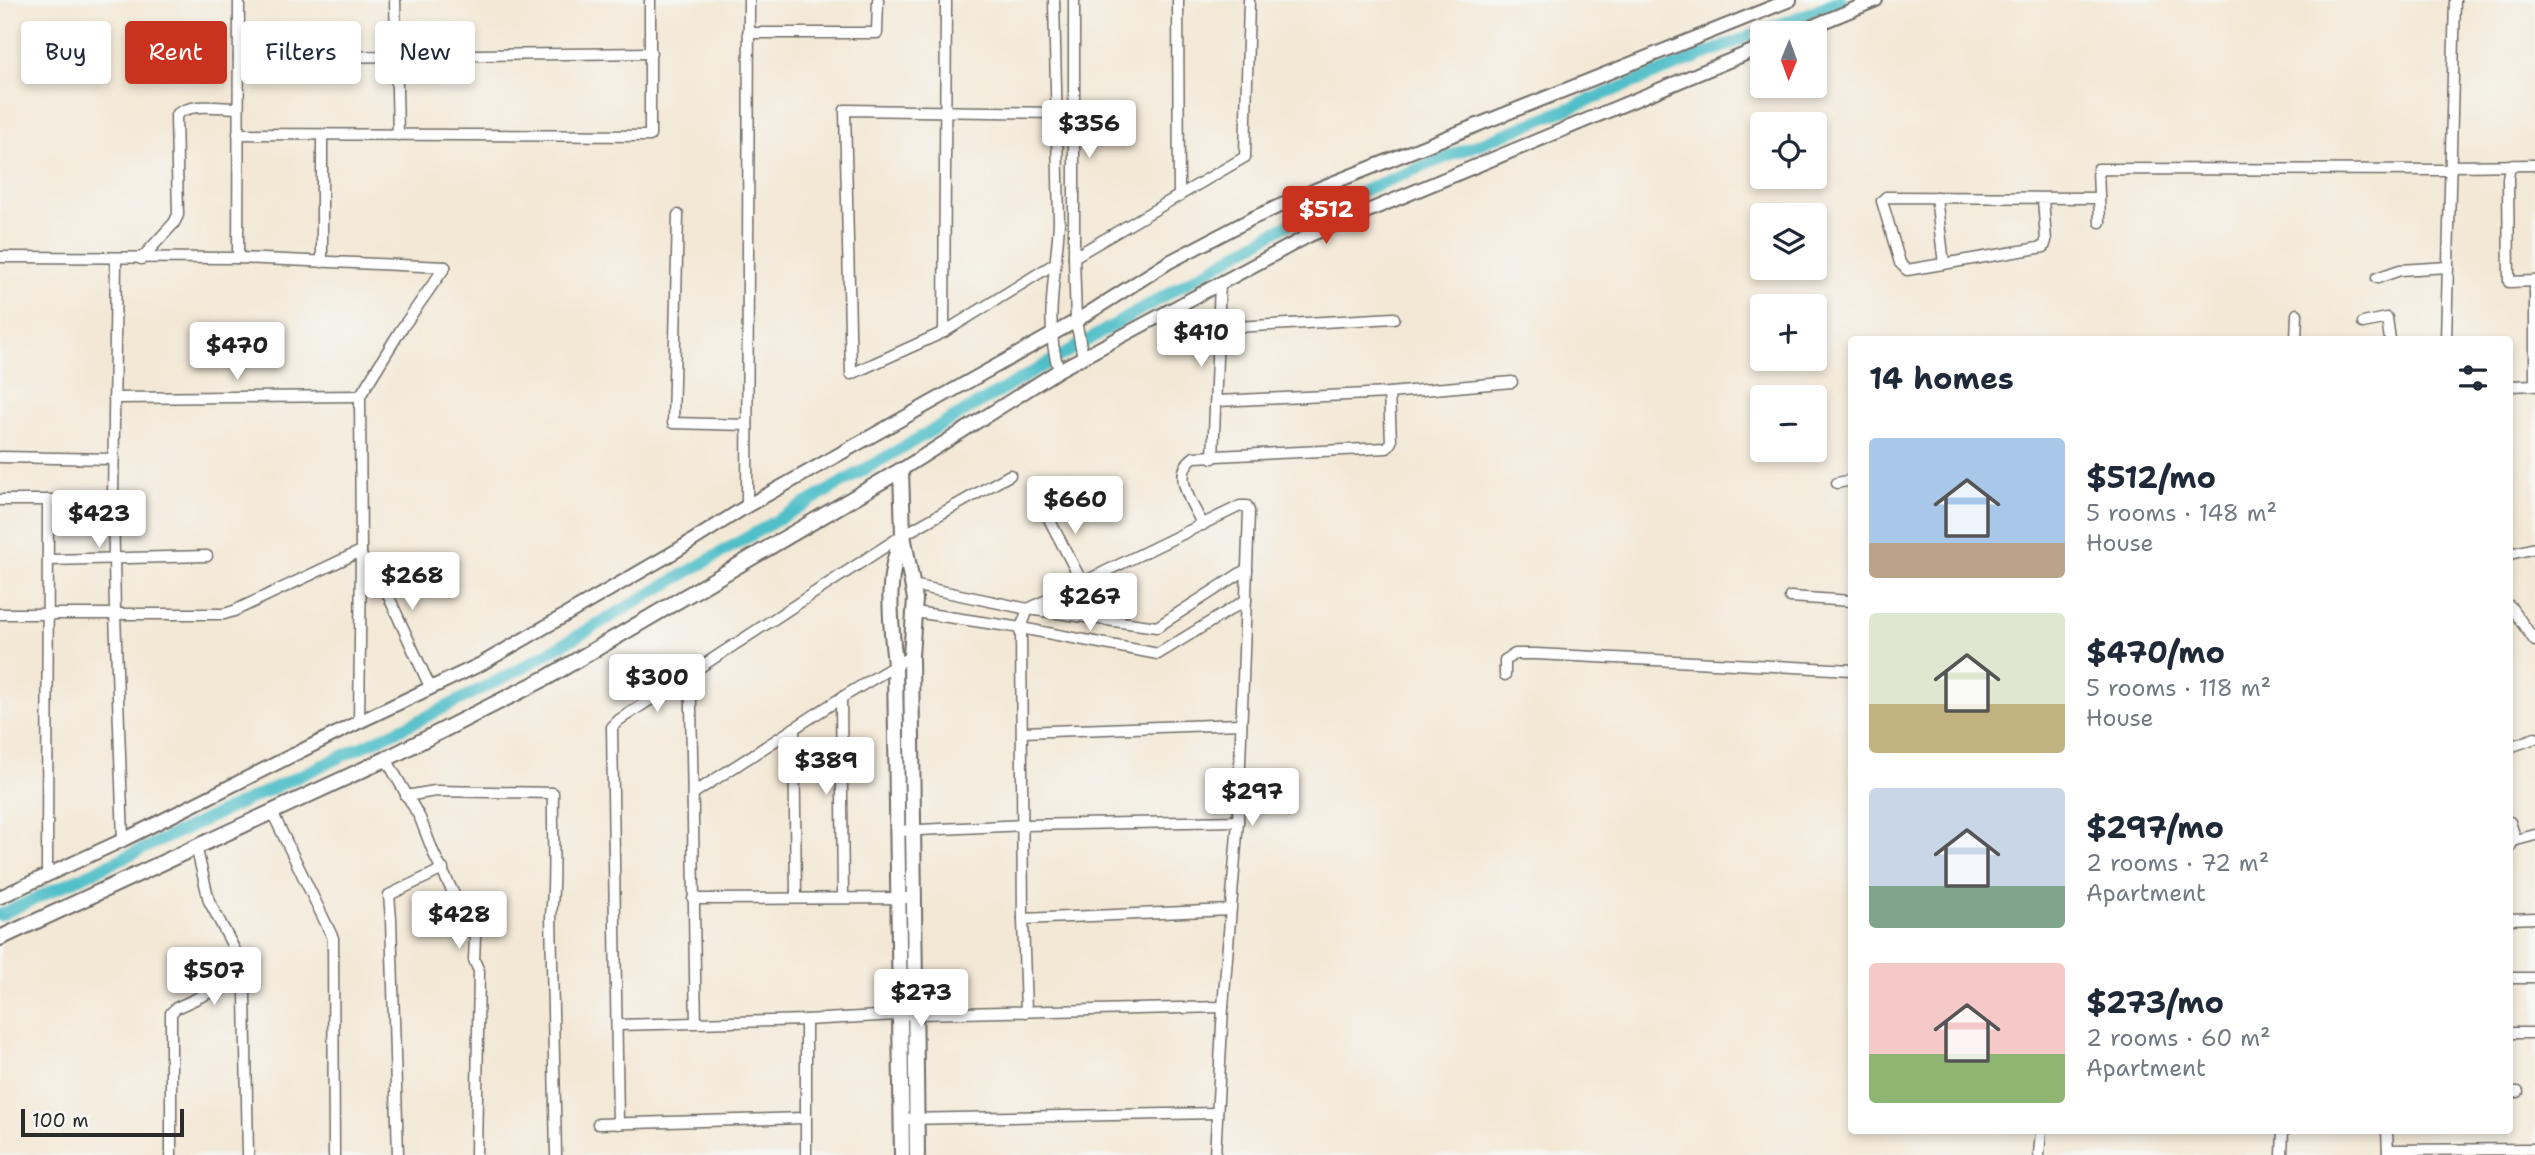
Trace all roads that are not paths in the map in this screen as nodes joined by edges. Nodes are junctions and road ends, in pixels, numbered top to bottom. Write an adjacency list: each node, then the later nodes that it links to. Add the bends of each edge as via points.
1 (239, 0): 21 (street)
2 (395, 0): 14 (street)
3 (650, 0): 18 (street)
4 (749, 0): 16 (street)
5 (878, 0): 16 (street, via 877,33)
6 (946, 0): 24 (street)
7 (1054, 0): 25 (street)
8 (1073, 0): 39 (street)
9 (1178, 0): 32 (street)
10 (1249, 0): 32 (street, via 1245,157)
11 (1788, 0): 53 (street, via 1253,218 1170,262)
12 (1876, 0): 15 (street)
13 (2455, 0): 31 (street)
14 (395, 21)
15 (1825, 21)
16 (748, 33): 69 (street)
17 (1750, 52): 49 (street, via 1310,235)
18 (651, 53): 19 (street); 28 (street, via 650,136)
19 (475, 55)
20 (375, 56): 21 (street)
21 (239, 58): 23 (street)
22 (396, 84): 28 (street)
23 (239, 108): 26 (street); 42 (street, via 194,108 176,115 178,215)
24 (945, 111): 25 (street); 55 (street); 55 (street, via 845,110 851,374)
25 (1055, 113): 44 (street, via 1059,222)
26 (238, 134): 27 (street); 40 (street)
27 (322, 135): 28 (street); 43 (street)
28 (398, 135)
29 (2510, 165): 30 (street); 31 (street); 48 (street, via 2509,282)
30 (2535, 165)
31 (2451, 168): 35 (street, via 2098,169); 46 (street)
32 (1179, 197): 39 (street)
33 (1936, 197): 34 (street); 45 (street); 45 (street, via 1886,197 1882,201 1903,268)
34 (2043, 198): 35 (street); 45 (street, via 2043,247)
35 (2099, 198): 37 (street)
36 (678, 215): 69 (street, via 673,423)
37 (2100, 222)
38 (0, 257): 41 (street)
39 (1074, 257): 53 (street)
40 (238, 258): 42 (street); 43 (street)
41 (116, 259): 42 (street); 67 (street)
42 (141, 259)
43 (322, 262): 66 (street, via 445,267)
44 (1054, 264): 55 (street); 59 (street)
45 (1944, 264)
46 (2448, 268): 47 (street, via 2400,270); 58 (street)
47 (2377, 278)
48 (2535, 281): 63 (street)
49 (1220, 283): 54 (street); 60 (street)
50 (2297, 314): 56 (street)
51 (1394, 318): 54 (street)
52 (2363, 323): 57 (street, via 2387,318)
53 (1077, 324): 59 (street); 60 (street)
54 (1217, 328): 68 (street)
55 (944, 332)
56 (2296, 336)
57 (2389, 336)
58 (2446, 336)
59 (1053, 338): 61 (street); 81 (street)
60 (1082, 355): 61 (street)
61 (1057, 366): 73 (street)
62 (1512, 382): 65 (street)
63 (2535, 385): 64 (street)
64 (2513, 386)
65 (1390, 393): 68 (street); 71 (street, via 1391,442 1387,448)
66 (360, 396): 67 (street); 86 (street)
67 (114, 398): 72 (street)
68 (1217, 401): 71 (street)
69 (747, 425): 81 (street)
70 (0, 457): 72 (street)
71 (1213, 458): 82 (street, via 1194,457 1182,476)
72 (113, 459): 79 (street)
73 (901, 470): 83 (main road); 117 (main road, via 548,677)
74 (1010, 475): 83 (street)
75 (1848, 481): 76 (street)
76 (1837, 483)
77 (0, 500): 78 (street)
78 (48, 500): 79 (street); 89 (street)
79 (113, 500): 88 (street)
80 (1041, 504): 91 (street)
81 (747, 506): 109 (street, via 481,664)
82 (1203, 525): 90 (street, via 1247,506); 91 (street)
83 (903, 535): 92 (main road); 105 (main road, via 893,563 889,600); 107 (street)
84 (2535, 548): 85 (street)
85 (2513, 553)
86 (361, 554): 99 (street, via 225,614); 109 (street, via 387,595); 111 (street)
87 (207, 556): 88 (street)
88 (114, 558): 89 (street); 99 (street)
89 (50, 559): 101 (street)
90 (1247, 569): 94 (street); 96 (street, via 1157,627)
91 (1082, 582): 96 (street)
92 (912, 585): 96 (street); 98 (main road)
93 (1790, 597): 95 (street)
94 (1246, 600): 102 (street, via 1158,654); 112 (street)
95 (1848, 601)
96 (1028, 609): 102 (street)
97 (2513, 610): 103 (street)
98 (915, 612): 102 (street); 104 (main road)
99 (114, 613): 101 (street); 125 (street)
100 (0, 614): 101 (street)
101 (49, 614): 129 (street)
102 (1021, 628): 114 (street)
103 (2535, 641)
104 (911, 656): 105 (street); 123 (main road)
105 (895, 666): 110 (street); 123 (main road)
106 (1848, 670): 108 (street, via 1515,654 1505,660)
107 (690, 673): 118 (street); 148 (street, via 612,727)
108 (1505, 675)
109 (430, 687): 111 (street)
110 (841, 698): 113 (street); 130 (street)
111 (359, 722): 125 (street)
112 (1240, 723): 114 (street); 121 (street)
113 (793, 728): 118 (street); 132 (street)
114 (1023, 732): 122 (street)
115 (2535, 738): 116 (street)
116 (2513, 746)
117 (386, 759): 119 (street); 120 (main road)
118 (694, 793): 134 (street)
119 (406, 796): 128 (street); 167 (street, via 435,791 553,793)
120 (272, 812): 127 (main road); 164 (street, via 333,938)
121 (1238, 821): 122 (street); 135 (street)
122 (1023, 825): 123 (street); 137 (street)
123 (905, 831): 133 (main road)
124 (2535, 835): 126 (street)
125 (123, 840): 129 (street)
126 (2513, 844)
127 (197, 846): 139 (main road); 140 (street, via 209,901 238,956)
128 (443, 869): 165 (street, via 389,895); 166 (street, via 475,937 474,960 479,971)
129 (47, 875): 131 (street)
130 (843, 896): 132 (street); 133 (street)
131 (0, 897)
132 (796, 897): 134 (street)
133 (906, 897): 145 (main road)
134 (693, 898): 147 (street)
135 (1230, 910): 137 (street); 143 (street)
136 (2535, 918): 138 (street)
137 (1023, 919): 144 (street)
138 (2513, 919)
139 (0, 938)
140 (241, 978): 162 (street, via 171,1013); 163 (street)
141 (2513, 978): 142 (street)
142 (2535, 978)
143 (1223, 1007): 144 (street); 151 (street)
144 (1026, 1012): 145 (street)
145 (908, 1014): 146 (street); 153 (main road)
146 (806, 1020): 147 (street); 152 (street)
147 (696, 1022): 148 (street)
148 (618, 1025): 155 (street)
149 (2513, 1033): 150 (street)
150 (2535, 1033)
151 (1217, 1113): 153 (street); 171 (street)
152 (804, 1118): 155 (street); 168 (street)
153 (909, 1119): 169 (main road); 170 (main road)
154 (598, 1124): 155 (street)
155 (618, 1124)
156 (2041, 1134): 172 (street)
157 (2283, 1134): 173 (street)
158 (2387, 1134): 160 (street)
159 (2535, 1149): 161 (street)
160 (2388, 1152): 161 (street)
161 (2501, 1152)
162 (171, 1155)
163 (248, 1155)
164 (334, 1155)
165 (398, 1155)
166 (476, 1155)
167 (556, 1155)
168 (806, 1155)
169 (902, 1155)
170 (917, 1155)
171 (1215, 1155)
172 (2039, 1155)
173 (2282, 1155)

